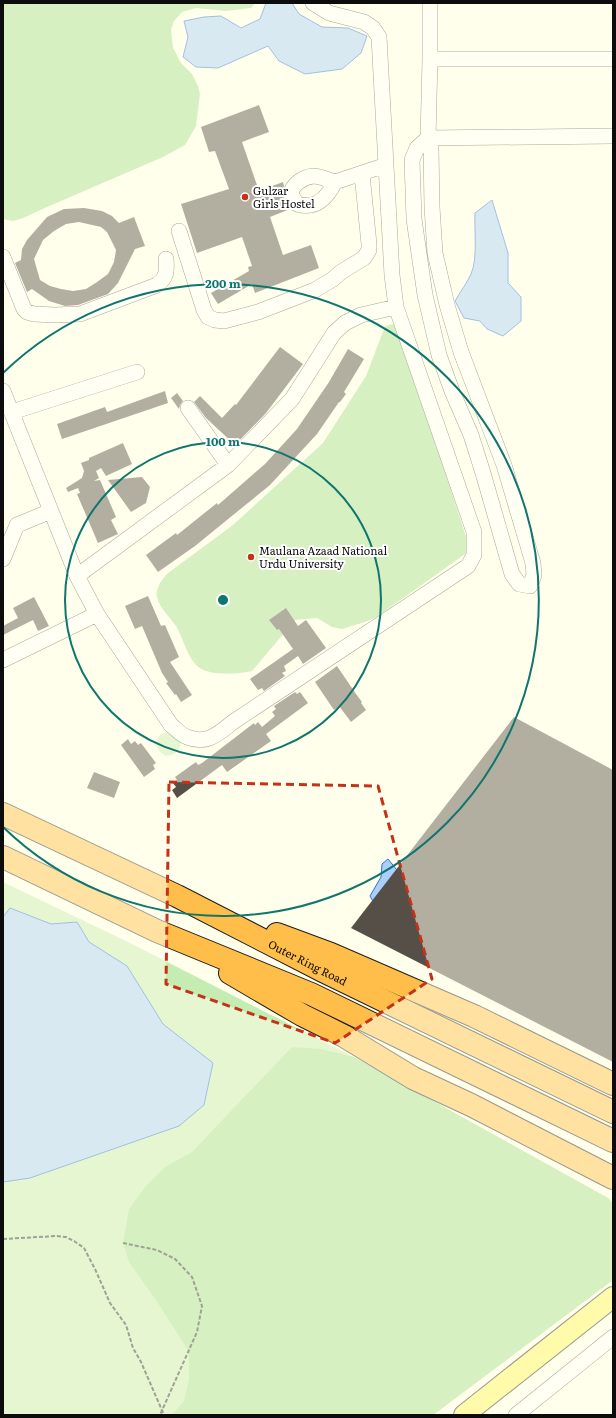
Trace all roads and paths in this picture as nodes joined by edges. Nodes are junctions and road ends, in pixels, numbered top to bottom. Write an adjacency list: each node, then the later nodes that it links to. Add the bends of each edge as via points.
1 (314, 3): 7 (street, via 329,13 364,22 373,28 379,37)
2 (430, 3): 3 (street)
3 (430, 58): 4 (street); 6 (street)
4 (613, 59)
5 (613, 136): 6 (street)
6 (428, 138): 6 (street, via 431,149 435,253 447,306 461,352 504,466 533,563 534,575 530,586 519,584 512,574 475,447 439,355 425,295 414,219 412,160 417,148)
7 (386, 165): 8 (street); 13 (street)
8 (362, 174): 9 (street); 10 (street, via 369,244 367,255 318,288 258,312 224,321 208,317)
9 (335, 182)
10 (179, 231)
11 (3, 257): 12 (street, via 24,309 34,314 55,316 80,314 157,285 166,275)
12 (166, 259)
13 (396, 307): 18 (street, via 361,315 344,323 334,333 292,399); 23 (street, via 474,532 474,555 468,566 217,735 204,741 186,737 171,725)
14 (137, 372): 17 (street)
15 (3, 391): 17 (street)
16 (188, 408): 18 (street)
17 (12, 412): 19 (street)
18 (228, 465): 22 (street)
19 (51, 511): 20 (street); 22 (street)
20 (10, 523): 21 (street)
21 (3, 556)
22 (77, 576): 23 (street)
23 (97, 614): 24 (street)
24 (3, 660)
25 (3, 814): 28 (highway, Outer Ring Road, via 177,896)
26 (3, 856): 27 (highway)
27 (157, 931): 29 (highway, via 302,1015 344,1036); 32 (highway, via 311,994)
28 (370, 982): 30 (highway, via 474,1016); 31 (highway)
29 (413, 1078): 33 (highway); 34 (highway, via 446,1107)
30 (613, 1084)
31 (613, 1112)
32 (613, 1141)
33 (613, 1178)
34 (613, 1193)
35 (3, 1240): 40 (path, via 61,1237 74,1241 84,1248 110,1303 126,1325 133,1348)
36 (123, 1243): 40 (path, via 157,1250 175,1259 192,1277 202,1306 197,1332)
37 (613, 1297): 41 (main road)
38 (613, 1314): 42 (main road)
39 (613, 1337): 43 (street)
40 (162, 1414)
41 (464, 1415)
42 (486, 1415)
43 (516, 1415)

